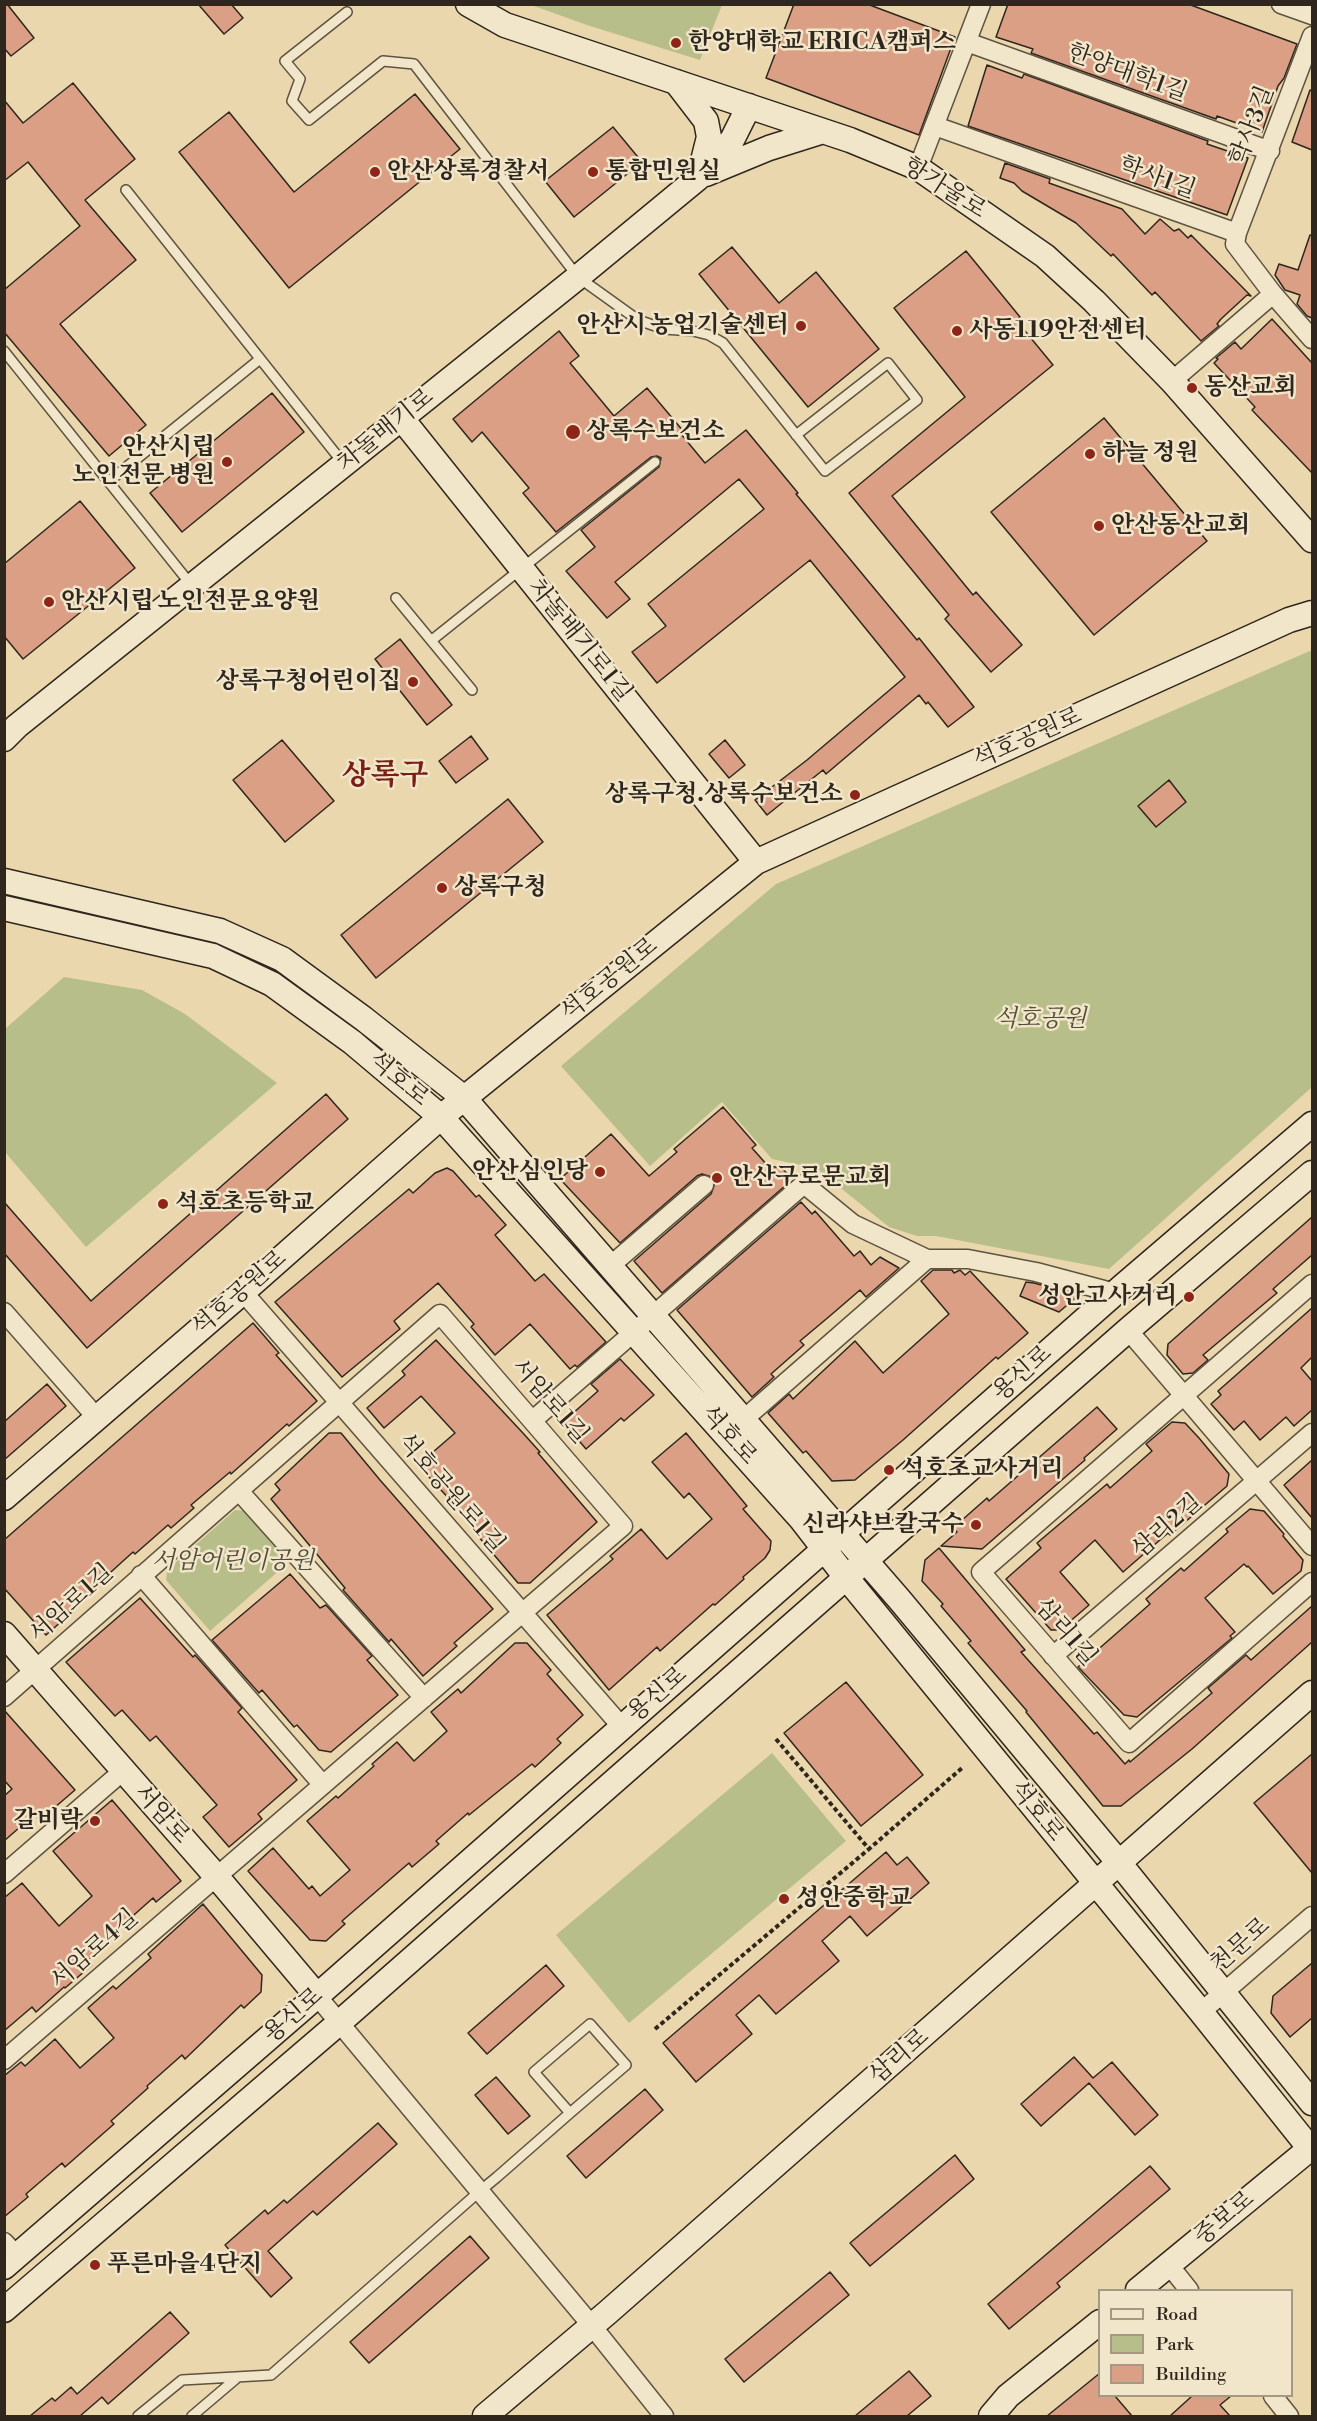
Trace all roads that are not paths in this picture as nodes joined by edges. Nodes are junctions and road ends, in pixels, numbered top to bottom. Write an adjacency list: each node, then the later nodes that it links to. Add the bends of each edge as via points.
1 (468, 4): 8 (main road, 항가울로, via 505,25)
2 (981, 4): 7 (street)
3 (1281, 4): 5 (street)
4 (347, 12): 17 (lane, via 285,61 300,79 292,101 309,120 383,61 414,64)
5 (1312, 15)
6 (1312, 36): 12 (street, 학사3길)
7 (967, 42): 10 (street); 12 (street, 한양대학1길)
8 (676, 82): 9 (main road, 항가울로); 14 (main road, via 706,121 709,137)
9 (749, 106): 11 (main road, 항가울로); 14 (main road, 차돌배기로, via 732,140)
10 (935, 126): 13 (street); 16 (street, 학사1길)
11 (823, 131): 13 (main road, 항가울로); 14 (main road, via 769,148)
12 (1270, 151): 16 (street, 학사3길)
13 (918, 168): 22 (main road, 항가울로, via 1045,256)
14 (698, 178): 17 (main road, 차돌배기로)
15 (126, 190): 21 (lane)
16 (1237, 233): 18 (street, via 1235,244)
17 (578, 278): 23 (main road, 차돌배기로); 24 (lane, via 638,320 664,329 709,335 723,343)
18 (1273, 294): 19 (street); 22 (street)
19 (1312, 339)
20 (4, 351): 27 (lane)
21 (260, 359): 26 (lane); 27 (lane)
22 (1172, 381): 28 (main road, 항가울로)
23 (402, 419): 26 (main road, 차돌배기로); 29 (main road, 차돌배기로1길)
24 (796, 435): 24 (lane, via 888,363 916,400 825,471)
25 (655, 462): 29 (lane)
26 (344, 465): 30 (main road, 차돌배기로)
27 (108, 482): 30 (lane)
28 (1312, 540)
29 (521, 568): 33 (lane); 36 (main road, 차돌배기로1길)
30 (192, 586): 35 (main road, 차돌배기로)
31 (396, 598): 33 (lane)
32 (1312, 613): 36 (main road, 석호공원로, via 1289,620)
33 (432, 640): 34 (lane)
34 (472, 690)
35 (4, 739)
36 (756, 862): 39 (main road, 석호공원로)
37 (4, 881): 39 (main road, 석호로, via 220,931 282,959)
38 (4, 908): 40 (main road, 석호로, via 213,956 272,984 352,1042)
39 (464, 1098): 40 (main road, 석호공원로); 45 (main road, 석호로)
40 (441, 1117): 47 (main road, 석호공원로); 52 (main road, 석호로)
41 (1312, 1124): 48 (main road, 용신로)
42 (1312, 1173): 51 (main road, 용신로)
43 (704, 1185): 45 (street)
44 (927, 1258): 48 (street, via 968,1259); 50 (street, via 853,1224 804,1184); 56 (street, 석호로)
45 (610, 1266): 50 (main road, 석호로)
46 (1312, 1284): 53 (street, 삼리1길)
47 (243, 1292): 54 (street, 석호공원로1길); 55 (main road, 석호공원로)
48 (1115, 1293): 62 (main road, 용신로)
49 (4, 1312): 55 (street)
50 (653, 1315): 52 (street); 56 (main road, 석호로)
51 (1128, 1330): 53 (street); 64 (main road, 용신로)
52 (634, 1331): 57 (street); 62 (main road, 석호로, via 754,1465)
53 (1183, 1395): 59 (street); 70 (street, 삼리1길, via 981,1572)
54 (338, 1403): 57 (street, 서암로1길, via 440,1314); 60 (street, 서암로1길); 68 (street, 석호공원로1길)
55 (97, 1418): 61 (main road, 석호공원로)
56 (744, 1419): 62 (main road, 석호로)
57 (533, 1420): 68 (street, 서암로1길, via 623,1526)
58 (1312, 1433): 59 (street, 삼리2길)
59 (1257, 1482): 63 (street); 70 (street, 삼리2길)
60 (239, 1491): 65 (street, 서암로1길); 74 (street)
61 (4, 1498)
62 (834, 1541): 64 (main road, 석호로); 66 (main road, 석호로); 75 (main road, 용신로)
63 (1312, 1546)
64 (865, 1559): 66 (main road, 용신로); 78 (main road, 석호로)
65 (141, 1575): 71 (street, 서암로1길); 77 (street, 서암로1길)
66 (845, 1576): 81 (main road, 석호로); 86 (main road, 용신로)
67 (1312, 1582): 70 (street, 삼리1길, via 1129,1743)
68 (523, 1614): 74 (street, 서암로1길); 75 (street, 석호공원로1길)
69 (4, 1634): 71 (main road, 서암로)
70 (1053, 1656)
71 (36, 1669): 73 (street, 서암로1길); 76 (main road, 서암로)
72 (1312, 1693): 78 (main road, 삼리로)
73 (4, 1697)
74 (424, 1698): 77 (street, 서암로1길)
75 (622, 1727): 84 (main road, 용신로)
76 (123, 1772): 79 (street); 80 (main road, 서암로)
77 (323, 1785): 80 (street, 서암로1길)
78 (1120, 1864): 81 (main road, 삼리로); 83 (main road, 석호로)
79 (4, 1874)
80 (216, 1876): 84 (main road, 서암로); 87 (street, 서암로4길)
81 (1096, 1885): 85 (main road, 석호로); 98 (main road, 삼리로)
82 (1312, 1916): 83 (street, 천문로)
83 (1225, 1993): 85 (street, 천문로); 88 (main road, 석호로)
84 (317, 1996): 86 (street); 92 (main road, 용신로)
85 (1201, 2012): 90 (main road, 석호로)
86 (340, 2022): 91 (street); 96 (main road, 용신로)
87 (4, 2060)
88 (1312, 2103)
89 (570, 2113): 89 (lane, via 534,2072 590,2024 626,2065); 91 (lane)
90 (1312, 2149): 93 (main road, 중보로)
91 (480, 2191): 98 (street); 99 (lane, via 271,2375)
92 (9, 2255)
93 (1169, 2265): 94 (main road, 중보로); 95 (street)
94 (1139, 2289)
95 (1188, 2289)
96 (4, 2310)
97 (1098, 2324): 105 (main road, via 1008,2396)
98 (592, 2326): 103 (main road, 삼리로); 104 (street)
99 (238, 2377): 101 (lane, via 182,2380); 102 (lane)
100 (1274, 2397): 106 (street)
101 (138, 2416)
102 (192, 2416)
103 (485, 2416)
104 (664, 2416)
105 (991, 2416)
106 (1289, 2416)

